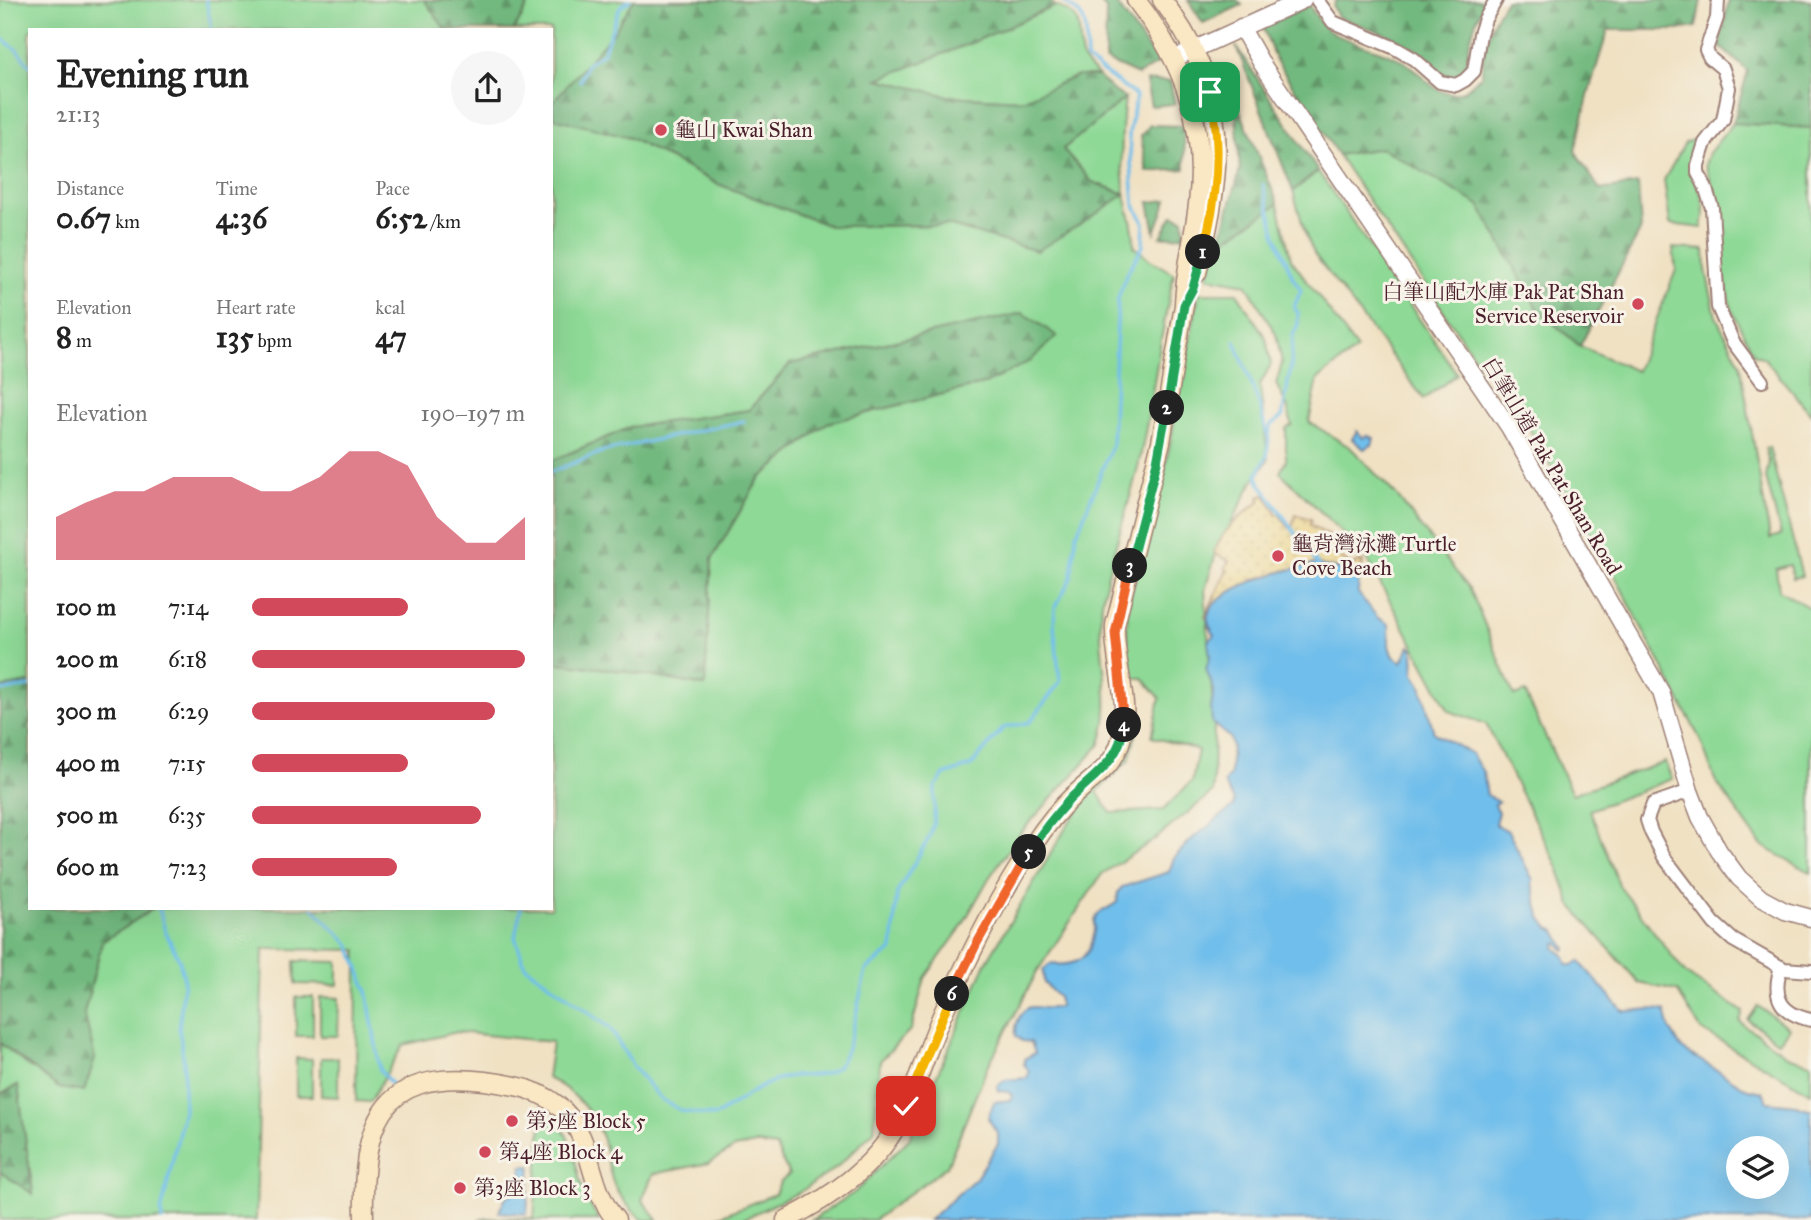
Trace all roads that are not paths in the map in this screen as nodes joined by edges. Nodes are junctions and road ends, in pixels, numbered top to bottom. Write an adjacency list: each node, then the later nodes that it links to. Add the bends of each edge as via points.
1 (1136, 0): 9 (main road)
2 (1161, 0): 8 (main road)
3 (1303, 0): 7 (street)
4 (1317, 0): 5 (street, via 1333,22 1395,48 1440,82 1455,85 1474,71 1480,34)
5 (1496, 0)
6 (1718, 0): 11 (street, via 1706,50 1726,75 1728,101 1723,120 1701,150 1698,169 1712,208 1718,307 1733,342)
7 (1241, 27): 8 (street); 12 (street, 白筆山道 Pak Pat Shan Road, via 1509,427 1661,692)
8 (1193, 49): 9 (street); 10 (main road, via 1212,103 1218,158 1204,245)
9 (1173, 59): 10 (main road, via 1194,110 1199,150 1199,198)
10 (1184, 305): 19 (main road, via 1161,442 1116,617 1124,723 1119,746 1105,769 1060,810 1026,856 942,1014 902,1115 886,1142 842,1186)
11 (1762, 381)
12 (1690, 791): 13 (street, 白筆山道 Pak Pat Shan Road, via 1713,842 1745,884 1777,908); 14 (street, via 1653,804 1647,821 1660,849 1714,923 1733,940)
13 (1811, 919)
14 (1781, 967): 15 (street); 16 (street, via 1776,985 1780,1001 1795,1015)
15 (1811, 971)
16 (1811, 1020)
17 (364, 1220): 18 (main road, via 366,1153 380,1115 408,1090 457,1079 521,1086 557,1104 582,1135 597,1189)
18 (616, 1220)
19 (786, 1220)

